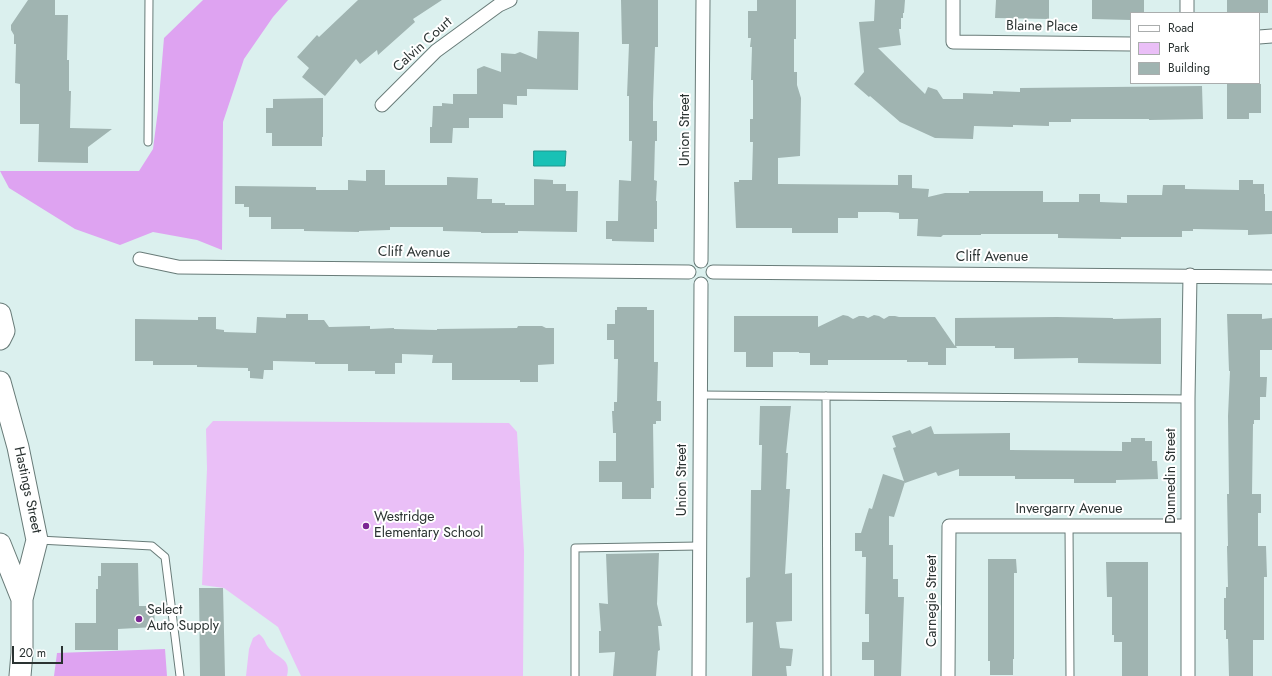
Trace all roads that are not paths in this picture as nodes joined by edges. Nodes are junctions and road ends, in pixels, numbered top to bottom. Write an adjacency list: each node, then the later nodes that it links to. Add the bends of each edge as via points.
1 (149, 0): 11 (lane)
2 (510, 0): 10 (street, Calvin Court, via 436,51)
3 (703, 0): 13 (street, Union Street)
4 (953, 0): 9 (street, Blaine Place, via 953,42)
5 (1187, 0): 6 (street)
6 (1187, 12)
7 (1272, 36): 8 (street)
8 (1260, 37)
9 (1130, 44)
10 (382, 105)
11 (148, 142)
12 (140, 259): 14 (street, Cliff Avenue, via 178,267)
13 (701, 261): 14 (street, via 691,265); 15 (street, via 707,263)
14 (689, 272): 18 (street, via 691,279)
15 (712, 272): 16 (street, Cliff Avenue); 18 (street, via 708,282)
16 (1190, 275): 17 (street, Cliff Avenue); 24 (street, Dunnedin Street)
17 (1272, 277)
18 (701, 284): 22 (street, Union Street)
19 (0, 314): 20 (main road, via 4,331)
20 (0, 339)
21 (0, 382): 28 (main road, Hastings Street, via 18,447)
22 (700, 395): 23 (lane); 30 (street, Union Street)
23 (826, 396): 24 (lane); 36 (lane)
24 (1188, 399): 27 (street, Dunnedin Street)
25 (949, 526): 26 (street, Invergarry Avenue); 37 (street, Carnegie Street)
26 (1069, 526): 27 (street, Invergarry Avenue); 38 (lane)
27 (1188, 526): 39 (street, Dunnedin Street)
28 (37, 540): 31 (main road, Hastings Street); 33 (lane, via 152,546 164,557)
29 (0, 544): 31 (main road, Hastings Street)
30 (699, 546): 34 (lane, via 575,548); 35 (street, Union Street)
31 (22, 599): 32 (main road, Hastings Street)
32 (20, 676)
33 (180, 676)
34 (575, 676)
35 (699, 676)
36 (827, 676)
37 (948, 676)
38 (1070, 676)
39 (1188, 676)

